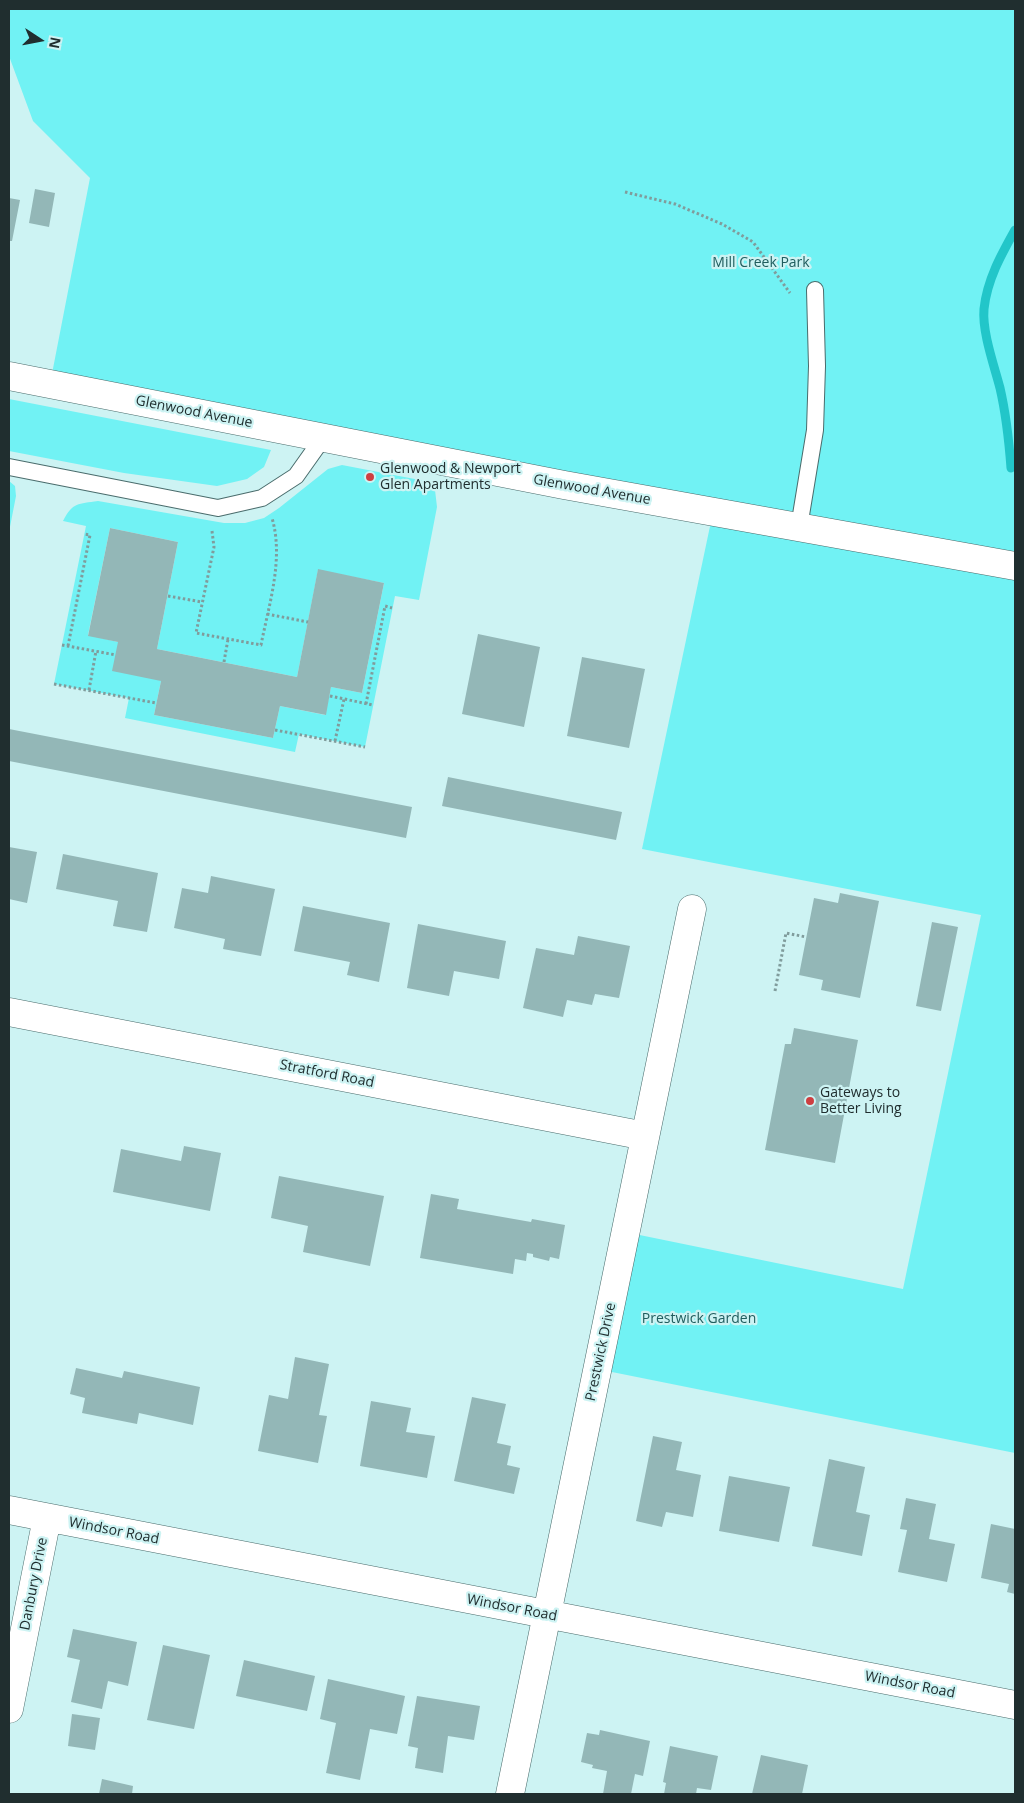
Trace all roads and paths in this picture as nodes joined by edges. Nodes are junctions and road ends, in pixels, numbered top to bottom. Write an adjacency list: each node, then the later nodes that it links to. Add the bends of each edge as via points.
1 (625, 192): 3 (path, via 675,204 722,224 753,242)
2 (815, 290): 3 (lane)
3 (816, 330): 9 (lane, via 815,430)
4 (9, 376): 5 (street, Glenwood Avenue)
5 (323, 438): 7 (lane, via 296,476); 9 (street, Glenwood Avenue)
6 (9, 468): 8 (lane)
7 (266, 495): 8 (lane, via 218,508); 15 (path, via 275,529 277,562)
8 (209, 506): 13 (path, via 214,547)
9 (799, 527): 11 (street, Glenwood Avenue)
10 (84, 534): 19 (path, via 90,535)
11 (1010, 561)
12 (168, 596): 13 (path)
13 (202, 602): 17 (path, via 196,633)
14 (392, 608): 28 (path, via 385,606)
15 (267, 614): 16 (path); 17 (path, via 261,645)
16 (308, 622)
17 (228, 639): 22 (path)
18 (62, 645): 19 (path)
19 (68, 646): 20 (path)
20 (96, 651): 21 (path); 24 (path)
21 (116, 655)
22 (224, 662)
23 (54, 684): 24 (path)
24 (89, 690): 27 (path)
25 (330, 696): 26 (path)
26 (344, 699): 28 (path); 31 (path)
27 (156, 703)
28 (366, 704): 29 (path)
29 (373, 705)
30 (275, 730): 31 (path)
31 (336, 741): 32 (path)
32 (365, 747)
33 (692, 909): 37 (street, Prestwick Drive)
34 (806, 937): 35 (path, via 786,933)
35 (775, 991)
36 (9, 1012): 37 (street, Stratford Road)
37 (645, 1136): 40 (street, Prestwick Drive)
38 (9, 1510): 39 (street, Windsor Road)
39 (47, 1518): 40 (street, Windsor Road); 42 (street, Danbury Drive)
40 (546, 1615): 41 (street, Windsor Road); 43 (street, Prestwick Drive)
41 (1015, 1705)
42 (9, 1709)
43 (510, 1794)

